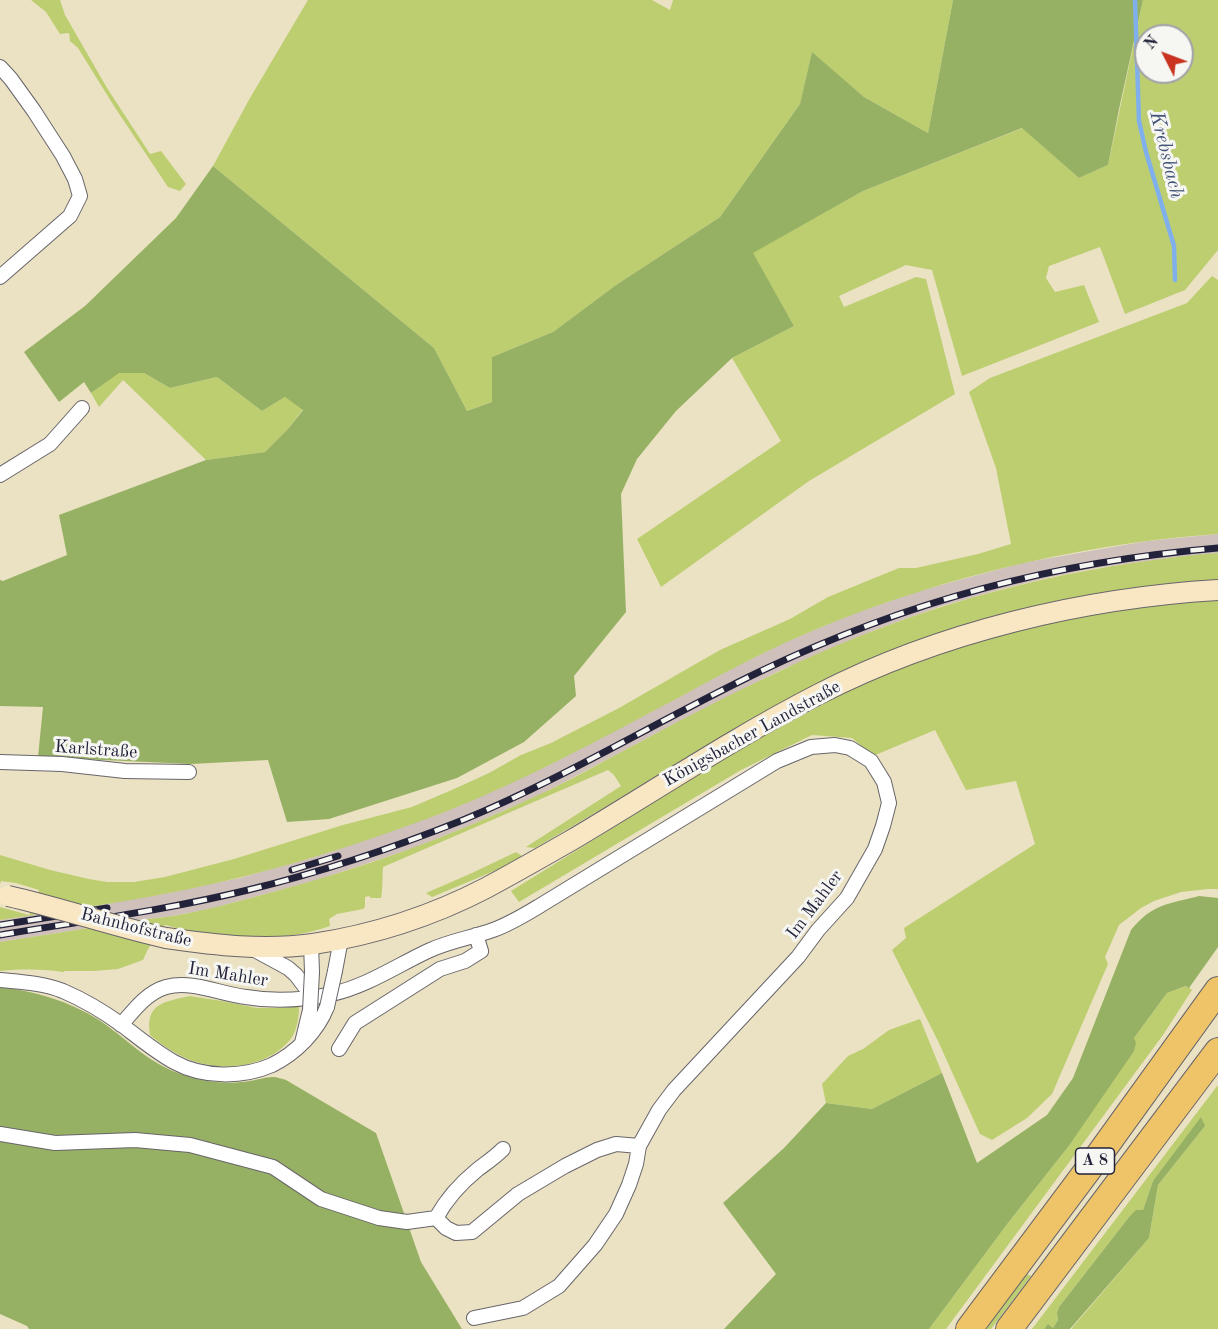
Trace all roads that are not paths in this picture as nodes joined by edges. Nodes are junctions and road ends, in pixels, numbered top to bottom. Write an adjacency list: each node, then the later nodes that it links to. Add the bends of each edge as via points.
1 (0, 67): 2 (street)
2 (5, 83): 3 (street, via 34,111 63,156 80,196 70,216)
3 (0, 278)
4 (82, 408): 5 (street, via 50,444)
5 (0, 475)
6 (1218, 590): 11 (main road, Königsbacher Landstraße, via 1162,594 1048,614 964,637 877,668 762,725 484,890 404,923)
7 (0, 762): 8 (street, Karlstraße)
8 (189, 772)
9 (4, 895): 13 (main road, Bahnhofstraße, bridge, via 166,938)
10 (476, 935): 17 (street, Im Mahler, via 427,951 351,989 316,997 272,1000 194,986 166,987 143,1000); 19 (street, via 481,951 440,969 355,1023); 22 (street, Im Mahler, via 542,905 777,761 812,747 835,745 849,747 871,761 884,782 889,803 875,849 847,898 798,957 674,1090)
11 (341, 939): 12 (main road, Königsbacher Landstraße); 18 (street, bridge, via 327,1007 319,1026)
12 (311, 944): 13 (main road, Bahnhofstraße); 16 (street, bridge)
13 (249, 947): 16 (street, via 288,968)
14 (0, 981): 17 (street, via 29,982 61,990)
15 (1218, 990): 26 (highway, A 8)
16 (311, 995): 18 (street, bridge)
17 (121, 1024): 18 (street, via 175,1063 201,1072 243,1073 265,1068)
18 (302, 1044)
19 (339, 1049)
20 (1218, 1051): 27 (highway, A 8)
21 (0, 1134): 24 (street, via 55,1143 135,1140 190,1145 273,1167 321,1199 379,1218 407,1222)
22 (639, 1146): 24 (street, via 616,1144 586,1155 518,1194 472,1232 456,1233); 25 (street, Im Mahler, via 629,1185 616,1214 559,1286 523,1308)
23 (503, 1149): 24 (street, via 444,1203)
24 (436, 1218)
25 (474, 1318)
26 (969, 1329)
27 (1009, 1329)

